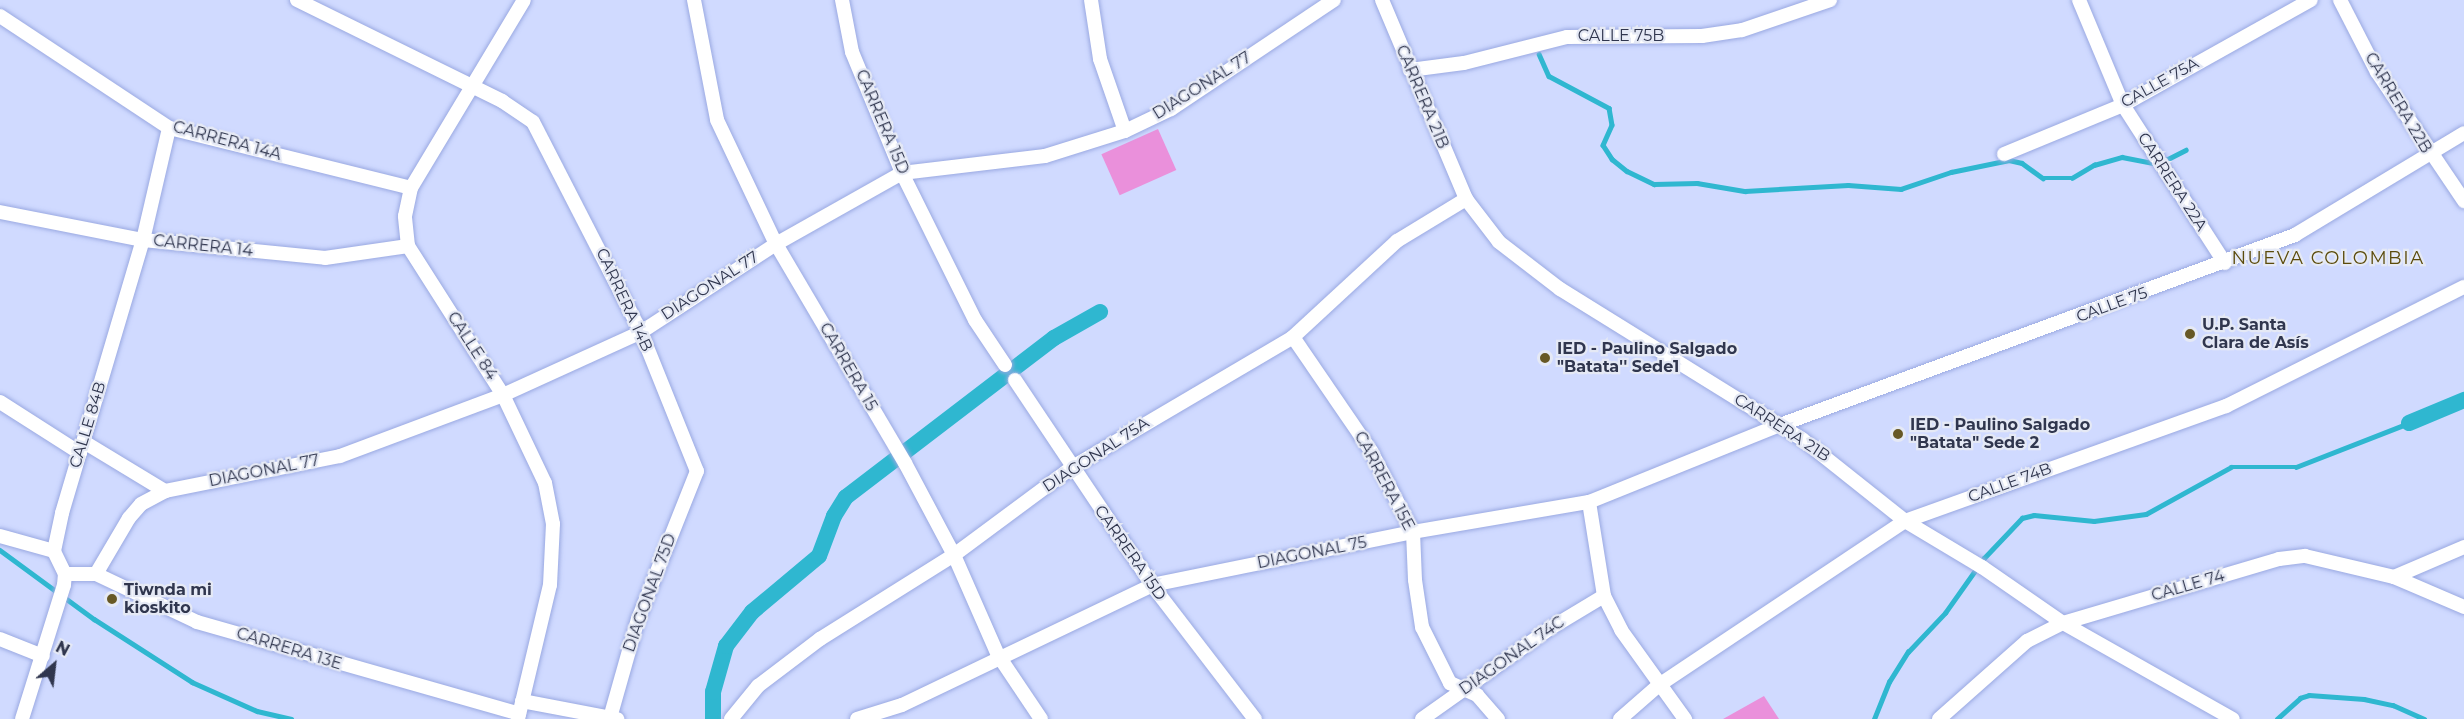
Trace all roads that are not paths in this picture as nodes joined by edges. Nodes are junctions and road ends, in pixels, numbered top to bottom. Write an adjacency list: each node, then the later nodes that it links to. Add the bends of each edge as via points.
1 (297, 0): 14 (street, CARRERA 14B)
2 (524, 0): 14 (street, CALLE 84)
3 (694, 0): 27 (street, CARRERA 15, via 717,120)
4 (842, 0): 21 (street, CARRERA 15D, via 852,52)
5 (1091, 0): 17 (street, via 1100,59)
6 (1334, 0): 17 (street, DIAGONAL 77, via 1171,109)
7 (1382, 0): 13 (street, CARRERA 21B)
8 (1830, 0): 13 (street, CALLE 75B, via 1742,30 1702,36 1568,37 1464,63)
9 (2079, 0): 15 (street, CARRERA 22A)
10 (2311, 0): 15 (street, CALLE 75A)
11 (2340, 0): 20 (street, CARRERA 22B, via 2377,72)
12 (0, 16): 16 (street, CARRERA 14A)
13 (1410, 70): 23 (street, CARRERA 21B)
14 (471, 85): 22 (street, CALLE 84); 31 (street, CARRERA 14B, via 533,122)
15 (2123, 105): 19 (street, CALLE 75A); 29 (street, CARRERA 22A)
16 (169, 128): 22 (street, CARRERA 14A); 26 (street, CALLE 84B)
17 (1125, 131): 21 (street, DIAGONAL 77, via 1045,156)
18 (2464, 134): 20 (street, CALLE 75)
19 (2004, 154)
20 (2429, 154): 24 (street, CARRERA 22B); 29 (street, CALLE 75, via 2304,231)
21 (903, 173): 27 (street, DIAGONAL 77); 33 (street, CARRERA 15D, via 975,320)
22 (411, 188): 28 (street, CALLE 84, via 405,216)
23 (1466, 199): 32 (street, DIAGONAL 75A, via 1397,241); 37 (street, CARRERA 21B, via 1498,242 1560,289)
24 (2464, 201)
25 (0, 212): 26 (street, CARRERA 14)
26 (143, 240): 28 (street, CARRERA 14, via 325,258); 38 (street, CALLE 84B)
27 (776, 244): 31 (street, DIAGONAL 77); 48 (street, CARRERA 15, via 902,457)
28 (408, 246): 35 (street, CALLE 84)
29 (2225, 263): 37 (street, CALLE 75)
30 (2464, 287): 43 (street, CALLE 74B, via 2226,406)
31 (640, 332): 35 (street, DIAGONAL 77); 40 (street, CARRERA 14B)
32 (1293, 337): 39 (street, DIAGONAL 75A); 44 (street, CARRERA 15E, via 1371,451)
33 (1005, 365)
34 (1015, 380): 39 (street, CARRERA 15D)
35 (503, 395): 41 (street, DIAGONAL 77, via 340,456); 61 (street, CALLE 84, via 545,483 553,524 550,585)
36 (0, 402): 38 (street)
37 (1780, 425): 42 (street, DIAGONAL 75); 43 (street, CARRERA 21B, via 1829,458)
38 (82, 448): 41 (street); 47 (street, CALLE 84B)
39 (1071, 468): 48 (street, DIAGONAL 75A); 52 (street, CARRERA 15D)
40 (697, 471): 63 (street, DIAGONAL 75D, via 638,619)
41 (165, 491): 49 (street, DIAGONAL 77, via 141,504 129,518)
42 (1589, 502): 44 (street, DIAGONAL 75); 53 (street)
43 (1905, 521): 55 (street, CARRERA 21B, via 1982,567); 59 (street, CALLE 74B)
44 (1413, 532): 52 (street, DIAGONAL 75); 60 (street, CARRERA 15E, via 1422,627 1450,683)
45 (0, 536): 47 (street)
46 (2464, 547): 50 (street)
47 (54, 551): 51 (street)
48 (954, 555): 57 (street, CARRERA 15); 64 (street, DIAGONAL 75A, via 820,639 759,686)
49 (96, 574): 51 (street, CARRERA 13E); 61 (street, CARRERA 13E, via 197,622)
50 (2394, 577): 54 (street, CALLE 74); 55 (street, CALLE 74, via 2305,556 2279,559)
51 (64, 580): 58 (street)
52 (1152, 585): 57 (street, DIAGONAL 75); 67 (street, CARRERA 15D)
53 (1604, 596): 59 (street, via 1621,630); 60 (street, DIAGONAL 74C, via 1549,629)
54 (2464, 607)
55 (2063, 623): 72 (street, CALLE 74, via 2027,641); 73 (street, CARRERA 21B)
56 (0, 639): 58 (street)
57 (998, 655): 65 (street, DIAGONAL 75, via 902,705); 66 (street, CARRERA 15)
58 (43, 656): 62 (street)
59 (1659, 685): 70 (street, CALLE 74B); 71 (street)
60 (1463, 691): 68 (street, DIAGONAL 74C); 69 (street, CARRERA 15E, via 1477,695)
61 (520, 711): 63 (street, CARRERA 13E)
62 (22, 719)
63 (614, 719)
64 (731, 719)
65 (857, 719)
66 (1041, 719)
67 (1255, 719)
68 (1422, 719)
69 (1498, 719)
70 (1620, 719)
71 (1685, 719)
72 (1939, 719)
73 (2233, 719)

